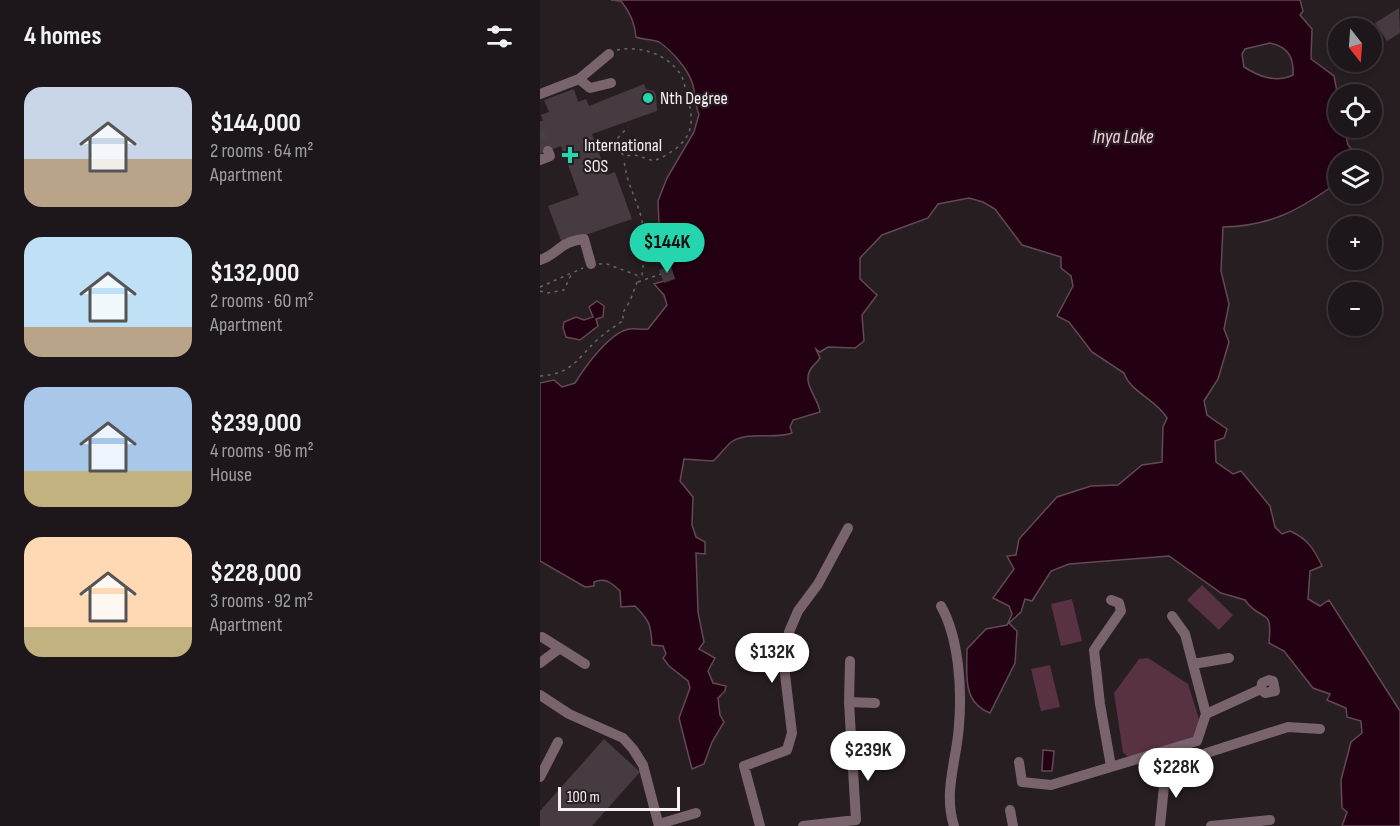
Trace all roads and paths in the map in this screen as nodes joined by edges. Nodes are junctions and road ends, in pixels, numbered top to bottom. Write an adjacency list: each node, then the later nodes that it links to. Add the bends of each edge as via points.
1 (609, 54): 2 (street); 7 (path, via 619,49 641,49 669,60 682,78 692,113 683,142 668,155 654,161)
2 (579, 79): 3 (street, via 590,88); 4 (street)
3 (611, 83)
4 (540, 94)
5 (628, 127): 7 (path, via 614,143)
6 (548, 151): 8 (street, via 550,156)
7 (624, 156): 13 (path, via 624,171 645,238)
8 (540, 160)
9 (540, 260): 10 (street, via 550,257 561,244 584,239)
10 (591, 264): 12 (path); 13 (path, via 608,264)
11 (661, 274): 14 (path)
12 (572, 275): 15 (path); 16 (path, via 564,290)
13 (639, 276): 14 (path)
14 (637, 282): 17 (path, via 622,314 624,320 595,342 574,365)
15 (540, 287)
16 (540, 291)
17 (540, 376)
18 (848, 528): 44 (street, via 789,632 784,666 791,744 787,750 744,766)
19 (1111, 600): 37 (street, via 1119,603 1120,611 1094,650)
20 (941, 606): 46 (street, via 950,628 958,670 959,725 948,790)
21 (1172, 616): 28 (street, via 1185,634)
22 (542, 637): 23 (street)
23 (560, 648): 26 (street); 27 (street)
24 (1229, 658): 28 (street)
25 (850, 662): 31 (street)
26 (540, 663)
27 (585, 664)
28 (1193, 664): 33 (street)
29 (1261, 689): 33 (street)
30 (540, 695): 43 (street, via 569,714 623,738 643,765)
31 (849, 702): 32 (street); 42 (street)
32 (875, 703)
33 (1206, 714): 37 (street, via 1197,741)
34 (1320, 729): 48 (street, via 1288,727 1166,766)
35 (558, 742): 38 (street)
36 (1019, 762): 37 (street, via 1022,782 1032,785 1050,785)
37 (1111, 766)
38 (540, 777)
39 (1010, 810): 47 (street)
40 (696, 813): 43 (street)
41 (1270, 820): 49 (street)
42 (856, 823): 45 (street)
43 (659, 825)
44 (760, 826)
45 (803, 826)
46 (954, 826)
47 (1013, 826)
48 (1160, 826)
49 (1211, 826)

